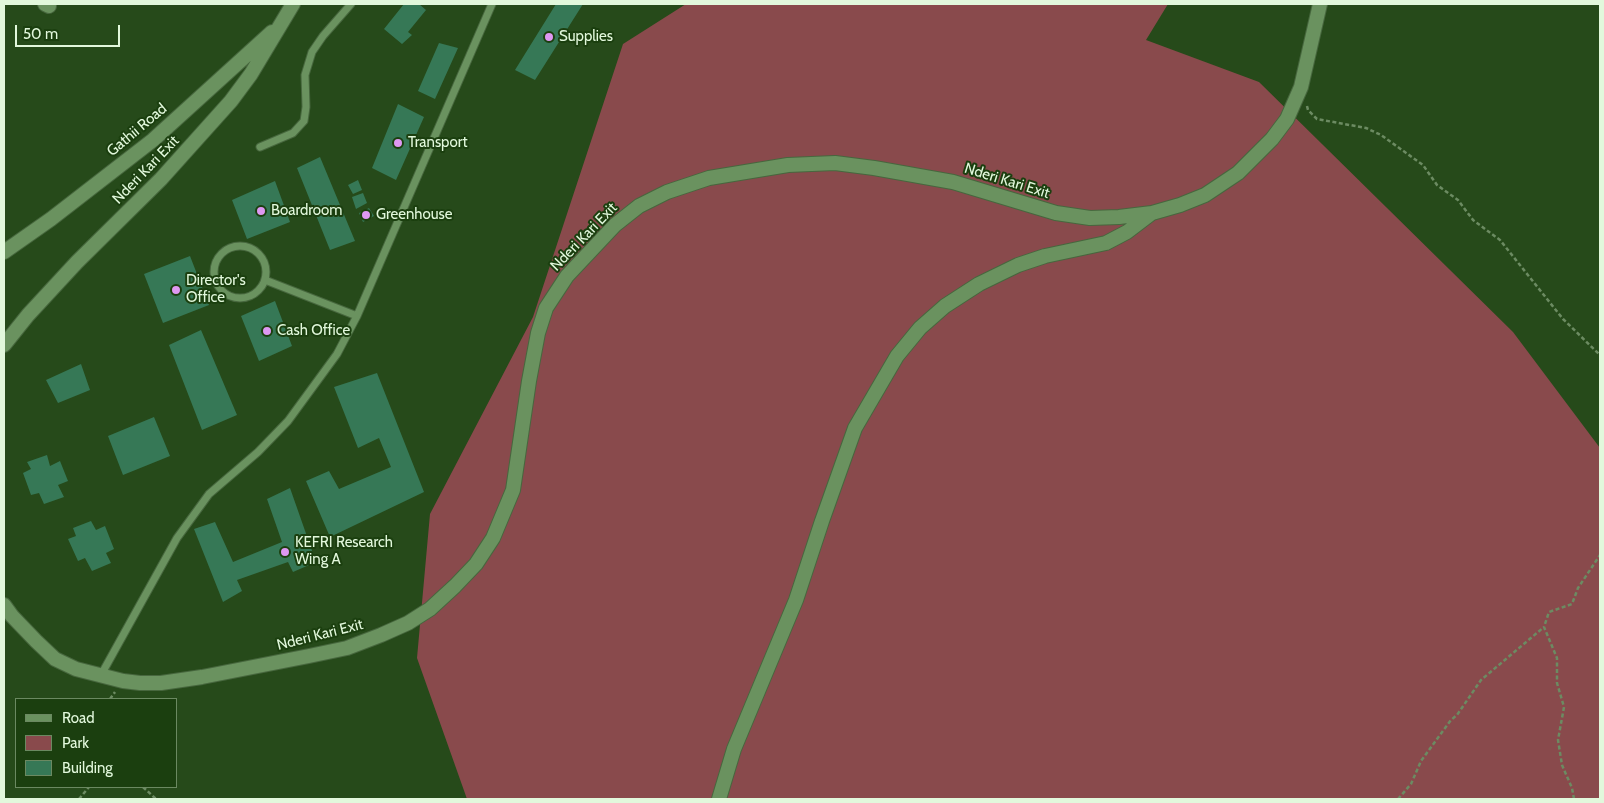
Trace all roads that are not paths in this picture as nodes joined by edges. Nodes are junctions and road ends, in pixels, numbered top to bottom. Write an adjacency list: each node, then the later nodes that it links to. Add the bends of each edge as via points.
1 (293, 4): 5 (street, Nderi Kari Exit)
2 (351, 4): 6 (lane, via 312,52 305,74 304,121 293,133)
3 (492, 4): 10 (lane)
4 (1320, 4): 7 (street, Nderi Kari Exit, via 1301,87 1287,119 1272,139 1238,173 1205,194)
5 (282, 22): 8 (street, Gathii Road, via 153,140); 11 (street, Nderi Kari Exit, via 252,74 209,127 77,262)
6 (260, 147)
7 (1152, 213): 13 (street, Nderi Kari Exit, via 1090,218 1056,213 953,182 835,163 748,170 709,178 667,192 639,206 615,225 567,276 550,302 538,333 512,490 504,512 476,564 430,609 382,635 347,648 309,656 161,683 123,681); 14 (street, via 1106,243 1045,256 979,284 945,306 920,328 897,356 855,428 796,600 734,749)
8 (4, 252)
9 (265, 280): 9 (lane, via 254,294 236,298 228,295 216,281 216,263 220,256 235,246 253,249 265,263); 10 (lane)
10 (357, 316): 13 (lane, via 337,354 288,421 210,494 177,538)
11 (4, 344)
12 (4, 605): 13 (street, Nderi Kari Exit, via 55,658 76,669)
13 (101, 675)
14 (719, 799)

